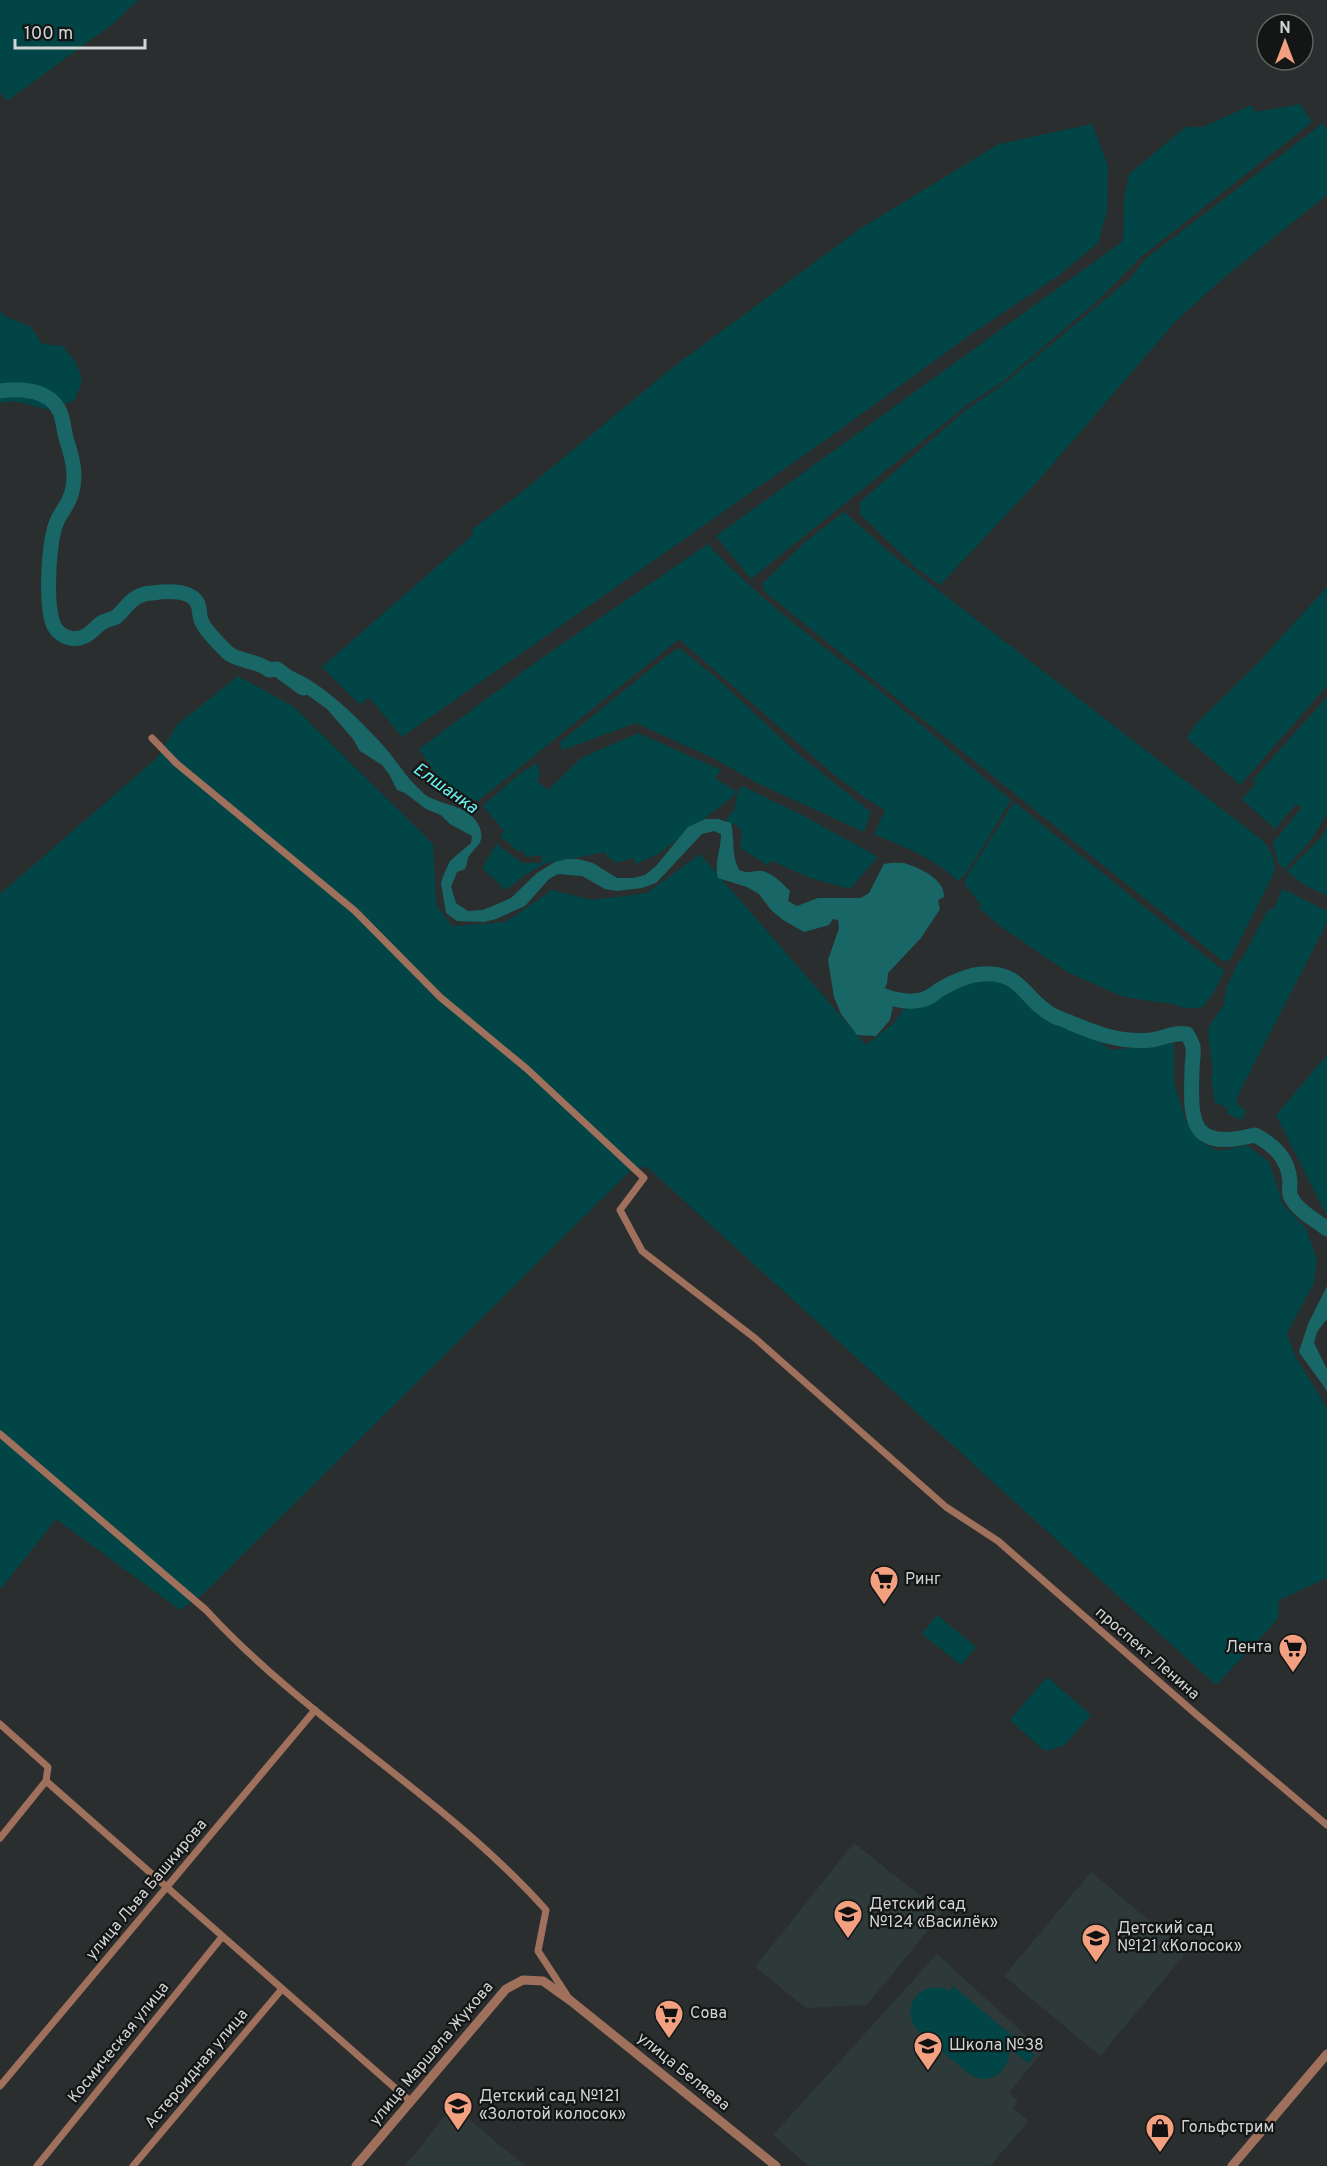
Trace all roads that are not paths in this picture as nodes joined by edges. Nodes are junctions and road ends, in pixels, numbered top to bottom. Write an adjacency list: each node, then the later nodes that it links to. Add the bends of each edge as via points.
1 (152, 738): 6 (street, проспект Ленина, via 355,911 440,997 527,1069 644,1178 620,1210 642,1251 756,1339 946,1507 998,1541)
2 (0, 1434): 3 (street, via 206,1610)
3 (315, 1710): 8 (street, улица Льва Башкирова); 11 (street, via 519,1879 546,1910 538,1951)
4 (0, 1724): 5 (street, via 48,1767)
5 (46, 1781): 7 (street); 8 (street)
6 (1327, 1825)
7 (0, 1838)
8 (166, 1888): 9 (street); 13 (street, улица Льва Башкирова)
9 (222, 1937): 10 (street); 15 (street, Космическая улица)
10 (282, 1989): 14 (street); 16 (street, Астероидная улица)
11 (571, 2001): 14 (street, улица Маршала Жукова, via 543,1981 523,1980 506,1989); 18 (street, улица Беляева)
12 (1327, 2054): 19 (street)
13 (0, 2086)
14 (411, 2102): 17 (street, улица Маршала Жукова)
15 (37, 2166)
16 (133, 2166)
17 (356, 2166)
18 (776, 2166)
19 (1232, 2166)

